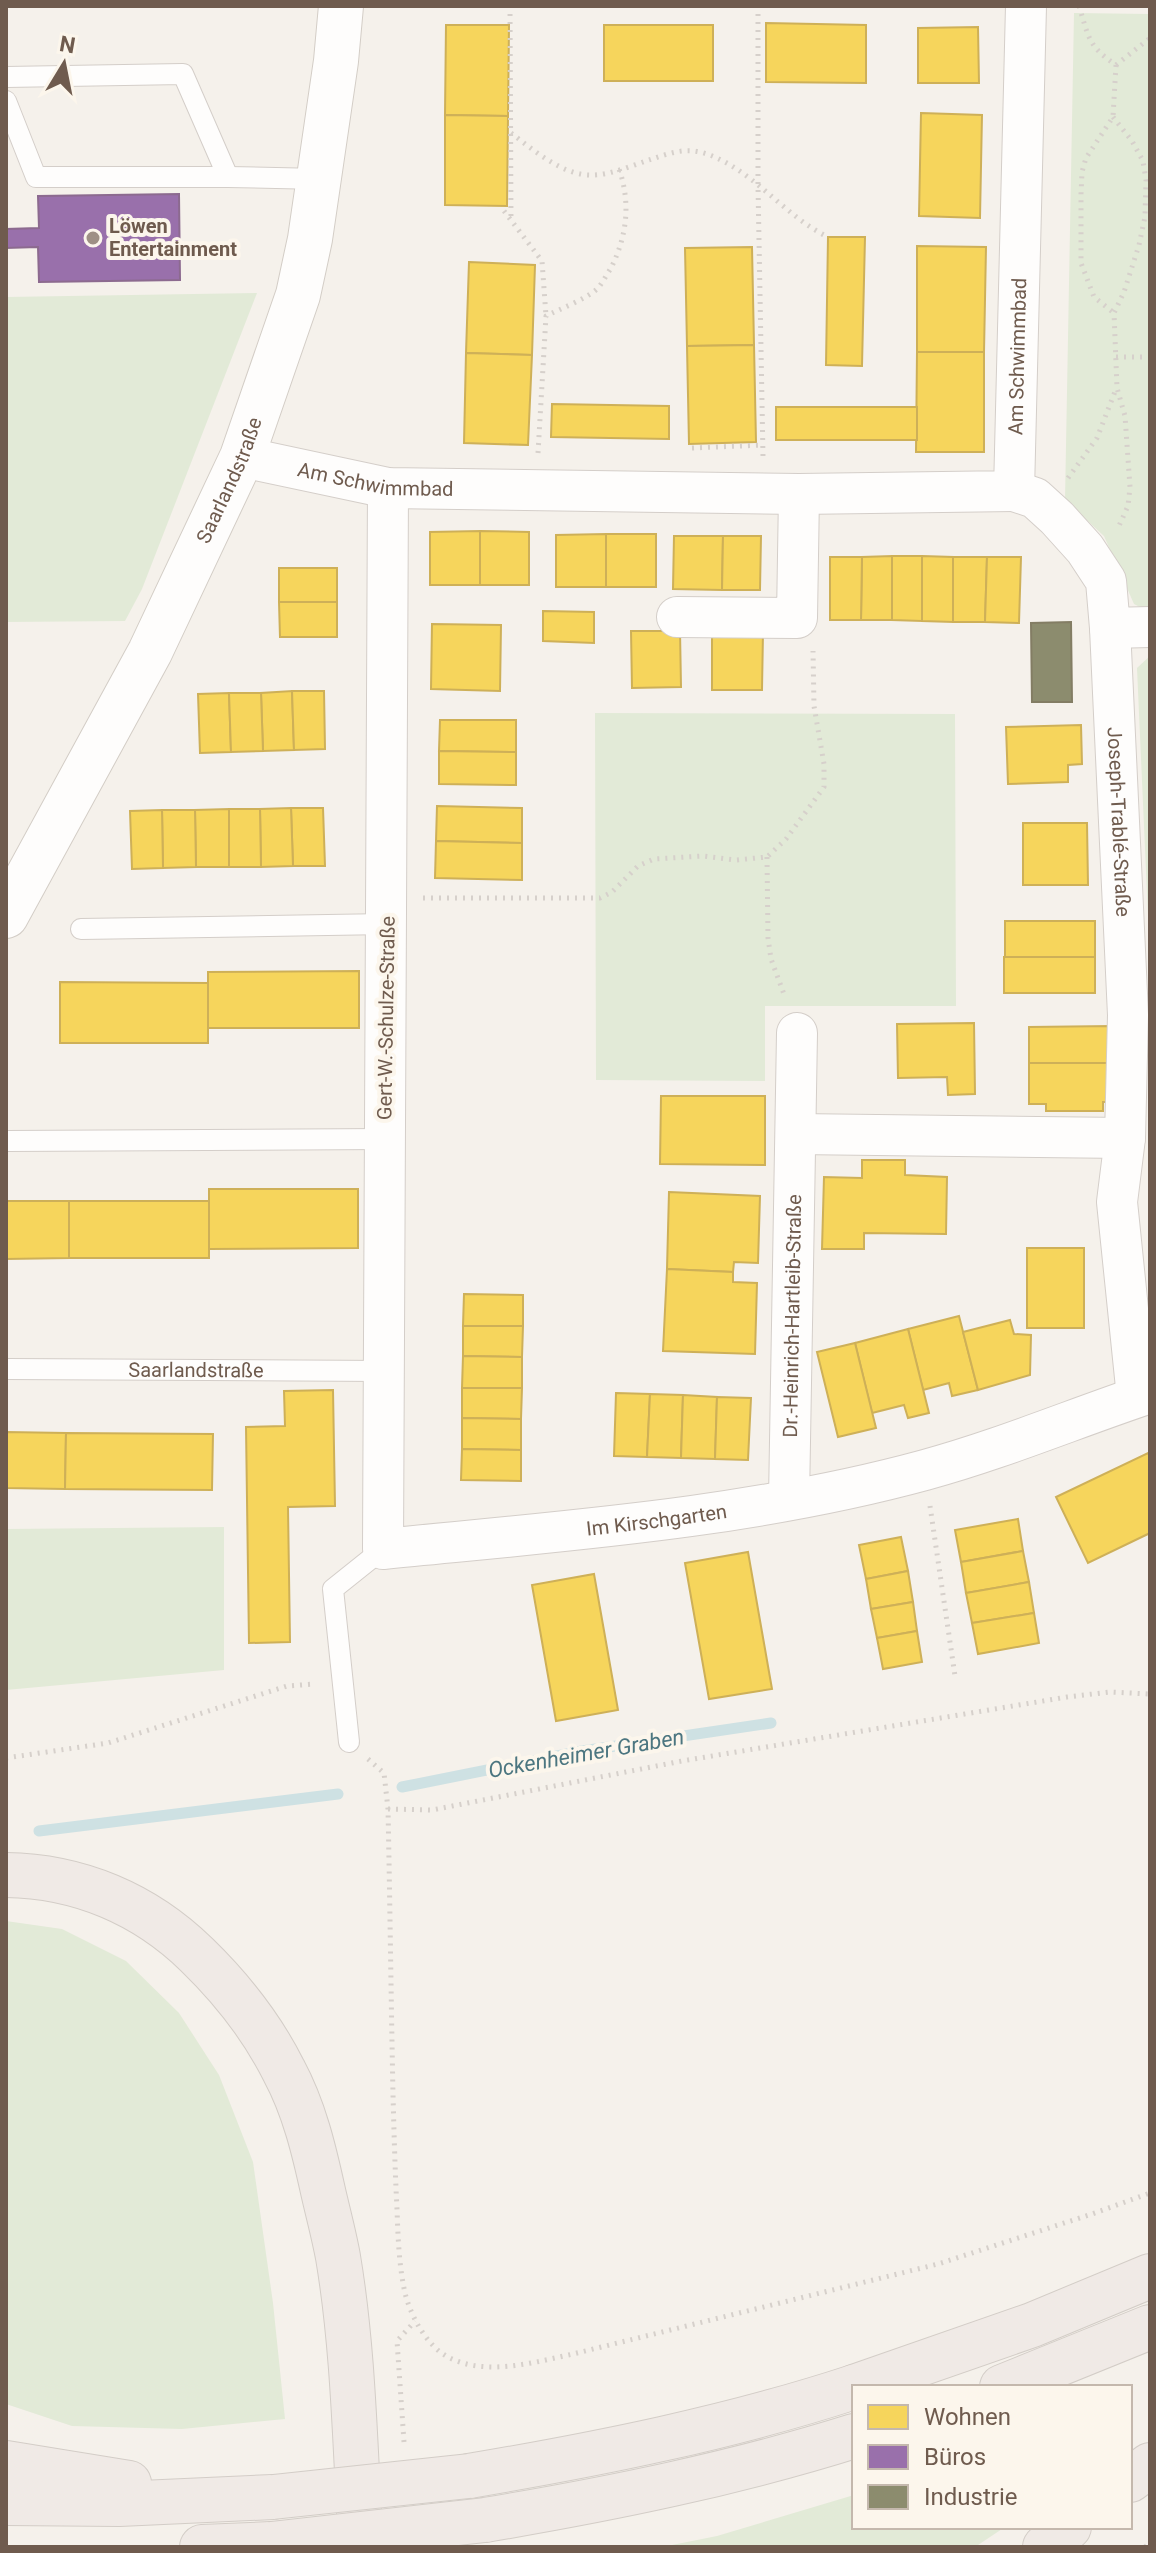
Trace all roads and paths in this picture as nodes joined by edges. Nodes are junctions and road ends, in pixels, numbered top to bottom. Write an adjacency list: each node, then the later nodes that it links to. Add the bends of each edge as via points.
1 (341, 6): 14 (main road, Saarlandstraße)
2 (510, 6): 11 (path)
3 (758, 6): 15 (path)
4 (1026, 6): 30 (street, Am Schwimmbad)
5 (1079, 6): 7 (path, via 1096,51)
6 (1150, 38): 7 (path)
7 (1116, 65): 10 (path)
8 (6, 77): 13 (lane, via 183,74)
9 (6, 101): 13 (lane, via 36,177)
10 (1113, 117): 19 (path, via 1143,161 1146,191 1139,245); 19 (path, via 1082,172 1081,263 1094,297)
11 (511, 133): 12 (path, via 541,156 579,173); 17 (path)
12 (619, 169): 15 (path, via 690,150 720,160); 20 (path, via 626,190 625,226 609,271 597,289)
13 (228, 177): 14 (lane)
14 (320, 179): 27 (main road, Saarlandstraße, via 298,295)
15 (758, 186): 18 (path, via 808,228); 25 (path)
16 (504, 211): 17 (path)
17 (511, 221): 20 (path, via 542,261)
18 (828, 237)
19 (1114, 313): 21 (path)
20 (546, 316): 24 (path)
21 (1116, 357): 22 (path); 23 (path)
22 (1150, 357)
23 (1117, 388): 30 (path, via 1097,438 1074,471); 31 (path, via 1125,416 1128,506 1115,535)
24 (540, 423)
25 (763, 445): 26 (path); 29 (path)
26 (692, 448)
27 (242, 457): 28 (street, Am Schwimmbad); 38 (main road, Saarlandstraße, via 150,652)
28 (388, 488): 29 (street, Am Schwimmbad); 37 (street, Gert-W.-Schulze-Straße)
29 (782, 493): 30 (street, Am Schwimmbad); 33 (street)
30 (1029, 499): 31 (street, Joseph-Trablé-Straße, via 1067,528)
31 (1092, 559): 35 (street, Joseph-Trablé-Straße, via 1106,581)
32 (677, 617): 33 (street)
33 (797, 618): 36 (path, via 812,627 824,787)
34 (1150, 627): 35 (street)
35 (1110, 628): 40 (street, Joseph-Trablé-Straße)
36 (767, 857): 37 (path, via 654,859 600,898); 41 (path, via 771,959)
37 (387, 911): 39 (lane); 44 (street, Gert-W.-Schulze-Straße)
38 (6, 916)
39 (81, 929)
40 (1139, 1014): 43 (street, Joseph-Trablé-Straße)
41 (797, 1033): 42 (street, Dr.-Heinrich-Hartleib-Straße)
42 (796, 1134): 43 (street); 50 (street, Dr.-Heinrich-Hartleib-Straße)
43 (1125, 1138): 48 (street, Joseph-Trablé-Straße, via 1117,1202)
44 (384, 1139): 45 (lane); 47 (street, Gert-W.-Schulze-Straße)
45 (6, 1141)
46 (6, 1369): 47 (lane, Saarlandstraße)
47 (385, 1371): 51 (street, Gert-W.-Schulze-Straße)
48 (1143, 1395): 49 (street, Im Kirschgarten)
49 (925, 1470): 50 (street, Im Kirschgarten); 52 (path)
50 (789, 1500): 51 (street, Im Kirschgarten, via 618,1525)
51 (383, 1549): 53 (lane, via 333,1589)
52 (955, 1676)
53 (343, 1681): 55 (lane); 56 (path, via 287,1686 108,1743)
54 (1150, 1694): 57 (path, via 1067,1697 682,1761 432,1810)
55 (349, 1742): 57 (path, via 384,1773)
56 (6, 1758)
57 (388, 1809): 61 (path, via 399,2245)
58 (6, 1875): 76 (highway, via 92,1889 154,1919 240,2001 285,2072 314,2151 338,2256)
59 (1150, 2193): 61 (path, via 938,2264 523,2365 469,2365 447,2357)
60 (1150, 2276): 63 (highway, via 1032,2325)
61 (415, 2321): 67 (path, via 397,2341)
62 (1150, 2327): 64 (highway)
63 (860, 2385)
64 (1007, 2385)
65 (852, 2388): 71 (highway, bridge, via 755,2416 565,2459 469,2476)
66 (852, 2437): 75 (highway, bridge, via 702,2478 485,2520)
67 (405, 2452)
68 (6, 2463): 71 (highway)
69 (1150, 2465): 70 (highway)
70 (1132, 2478)
71 (230, 2500): 72 (highway)
72 (6, 2503)
73 (1067, 2529): 77 (highway)
74 (1150, 2543): 78 (path)
75 (202, 2547)
76 (361, 2547)
77 (1045, 2547)
78 (1145, 2547)

